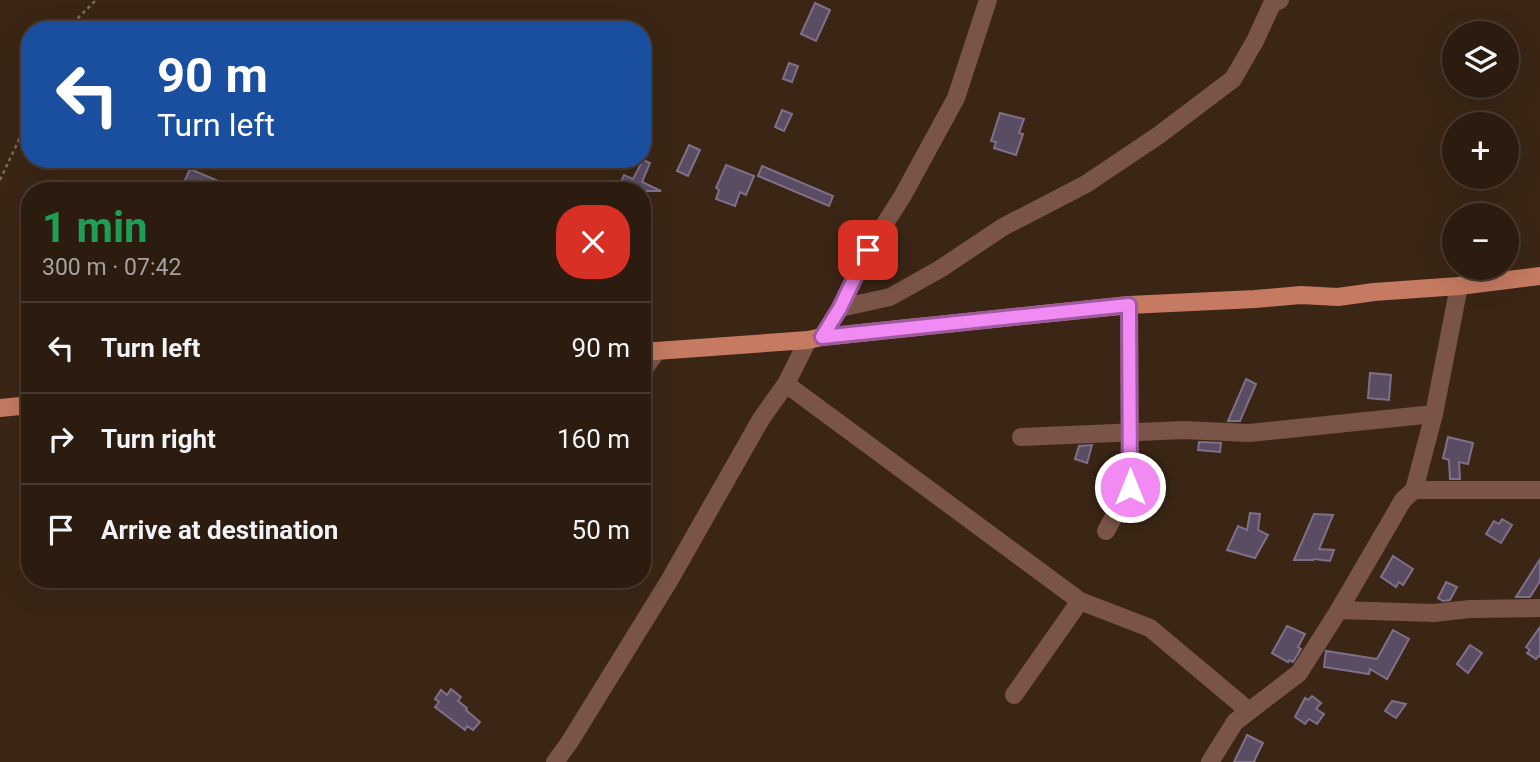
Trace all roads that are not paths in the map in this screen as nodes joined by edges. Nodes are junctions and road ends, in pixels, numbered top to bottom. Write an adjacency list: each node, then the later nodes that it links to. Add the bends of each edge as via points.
1 (988, 0): 6 (street, via 956,98 868,250)
2 (1280, 0): 6 (street, via 1272,4 1233,79 1159,135 1086,184 1003,227 890,297)
3 (1540, 276): 4 (main road)
4 (1459, 286): 5 (main road, via 1338,297); 12 (street)
5 (1129, 305): 7 (main road); 13 (street)
6 (840, 308): 7 (street)
7 (815, 339): 8 (main road); 9 (street)
8 (651, 352)
9 (786, 384): 18 (street); 23 (street, via 761,418 668,581)
10 (21, 406): 11 (main road)
11 (0, 408)
12 (1434, 414): 13 (street, via 1249,433); 15 (street)
13 (1130, 431): 14 (street); 17 (street, via 1130,487)
14 (1021, 437)
15 (1414, 490): 16 (street); 20 (street, via 1403,500)
16 (1540, 490)
17 (1106, 531)
18 (1080, 601): 21 (street); 22 (street, via 1150,628)
19 (1540, 608): 20 (street, via 1434,613)
20 (1339, 610): 22 (street, via 1299,673)
21 (1014, 695)
22 (1249, 711): 24 (street, via 1235,722)
23 (555, 762)
24 (1210, 762)

